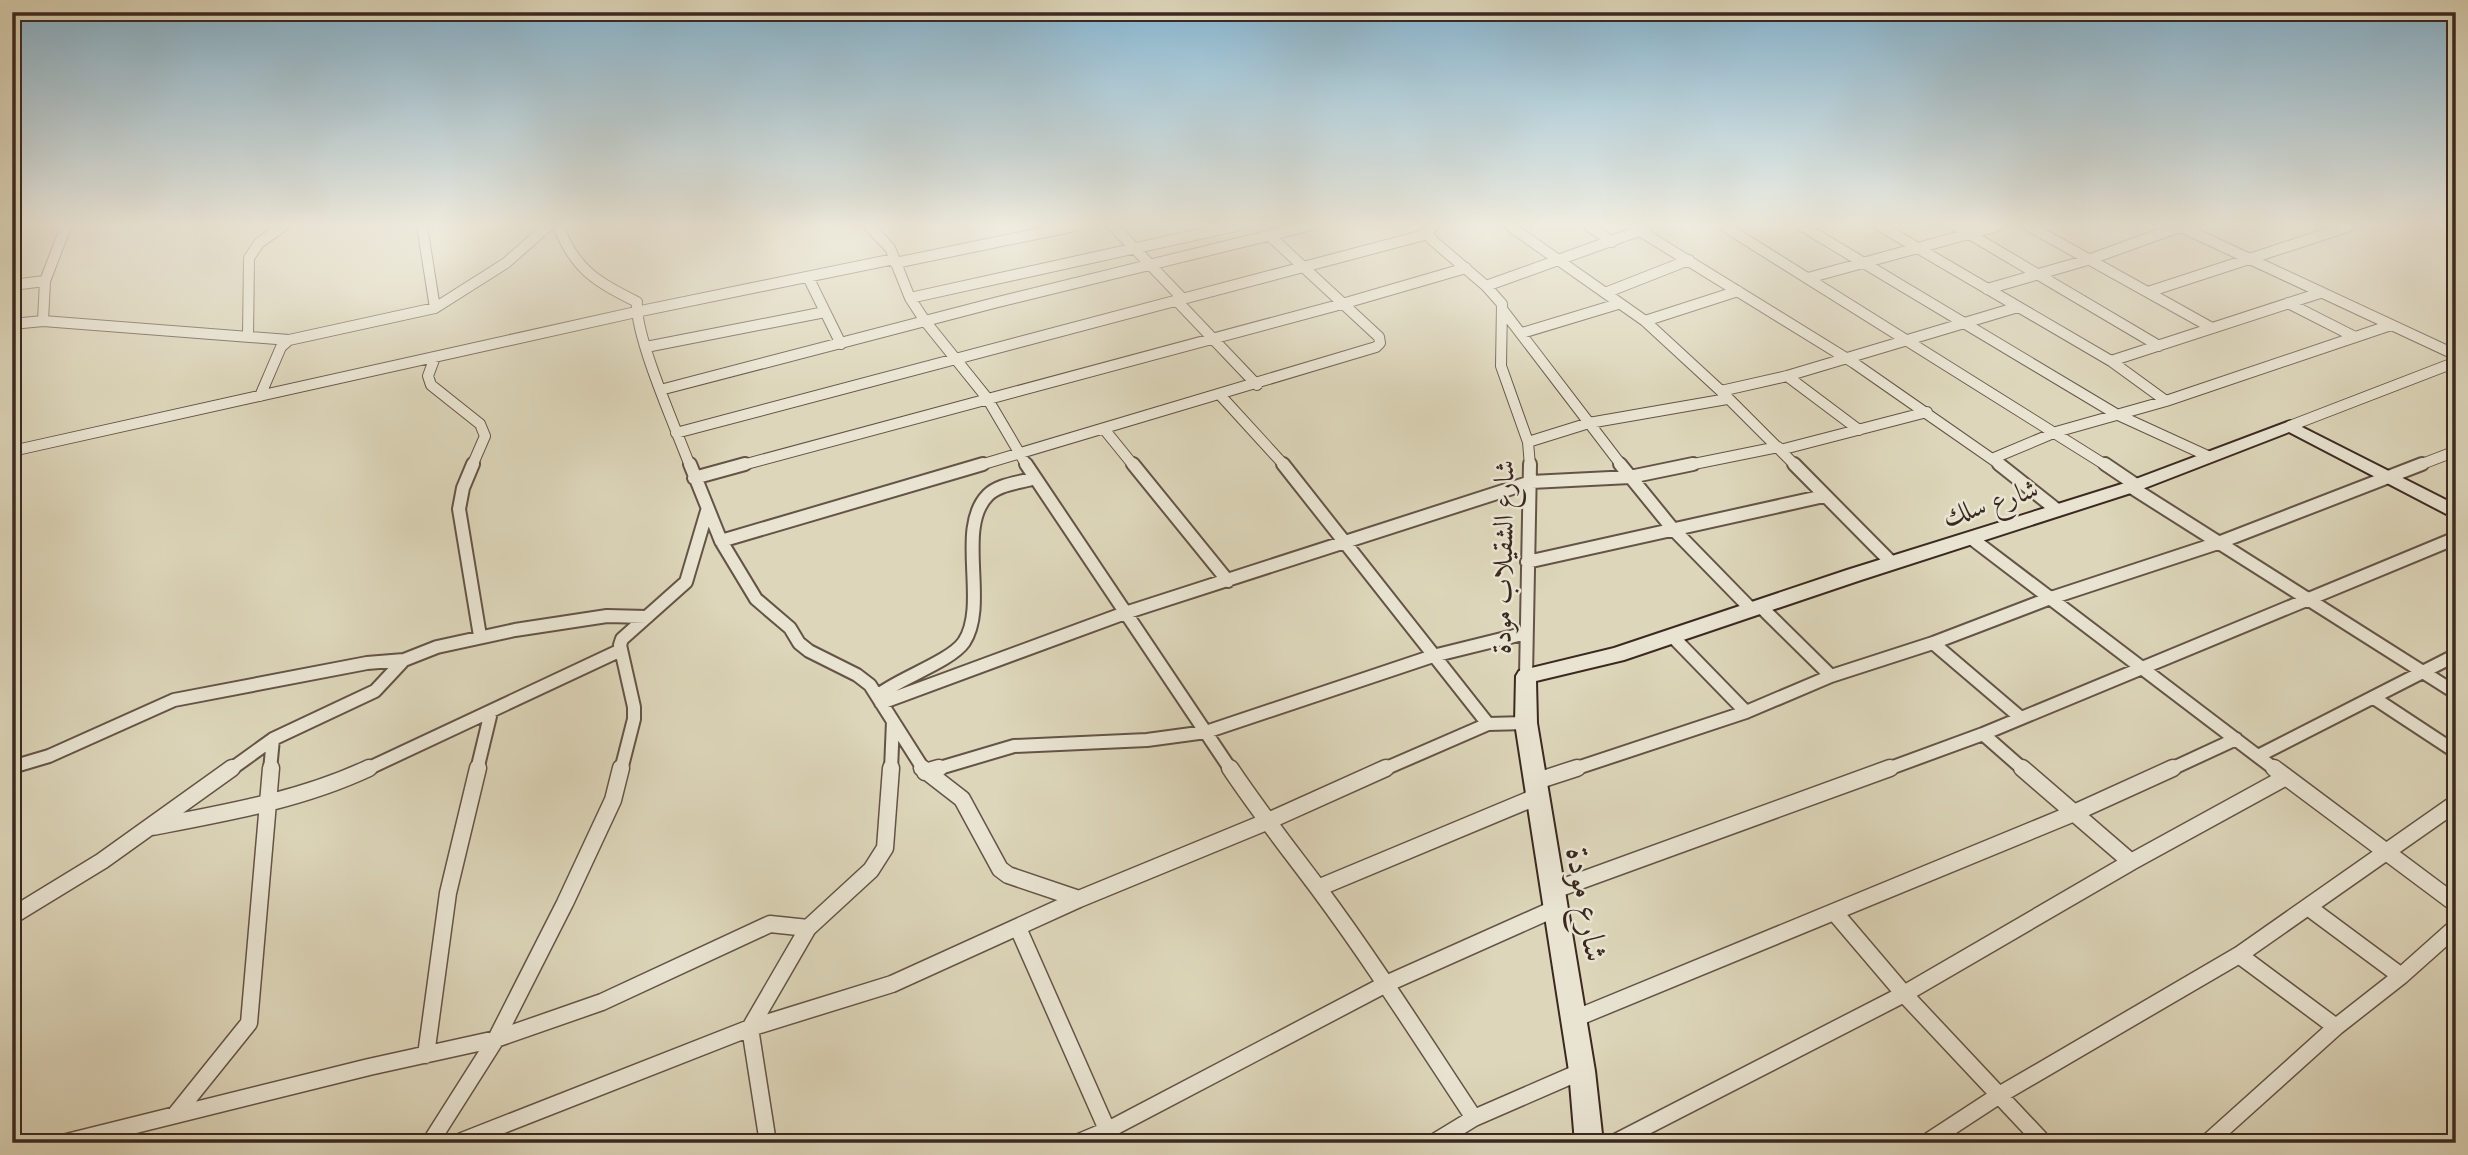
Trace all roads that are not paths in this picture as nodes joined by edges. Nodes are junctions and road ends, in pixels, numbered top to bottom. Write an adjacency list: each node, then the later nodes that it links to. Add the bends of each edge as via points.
1 (249, 280): 53 (street)
2 (431, 280): 41 (street)
3 (479, 280): 41 (street)
4 (595, 280): 43 (street, via 637,302)
5 (793, 280): 43 (street)
6 (808, 280): 44 (street)
7 (903, 280): 35 (street)
8 (991, 280): 35 (street)
9 (1092, 280): 46 (street)
10 (1164, 280): 36 (street)
11 (1253, 280): 36 (street)
12 (1318, 280): 38 (street)
13 (1425, 280): 38 (street)
14 (1479, 280): 29 (street)
15 (1504, 280): 29 (street)
16 (1586, 280): 33 (street)
17 (1638, 280): 33 (street)
18 (1720, 280): 31 (street)
19 (1811, 280): 57 (street)
20 (1895, 280): 48 (street)
21 (1971, 280): 30 (street)
22 (2020, 280): 30 (street)
23 (2046, 280): 59 (street)
24 (2127, 280): 32 (street)
25 (2184, 280): 32 (street)
26 (2293, 280): 34 (street)
27 (45, 281): 28 (street); 45 (street)
28 (12, 285)
29 (1486, 286): 42 (street)
30 (1987, 289): 40 (street)
31 (1738, 291): 47 (street); 63 (street)
32 (2148, 292): 51 (street)
33 (1605, 293): 39 (street)
34 (2320, 293): 37 (street); 50 (street)
35 (910, 298): 46 (street)
36 (1180, 300): 55 (street); 64 (street)
37 (2288, 303): 51 (street); 54 (street)
38 (1342, 304): 55 (street); 68 (street, via 1379,337 1376,348)
39 (1618, 304): 47 (street); 52 (street)
40 (2018, 307): 48 (street); 65 (street)
41 (435, 308): 56 (street)
42 (1502, 309): 52 (street); 83 (street, شارع الشقيلاب مودة, via 1501,366)
43 (636, 312): 60 (street); 62 (street)
44 (825, 312): 58 (street); 60 (street)
45 (43, 321): 49 (street); 53 (street)
46 (925, 321): 58 (street); 64 (street)
47 (1645, 321): 70 (street)
48 (1966, 322): 57 (street); 76 (street)
49 (12, 324)
50 (2391, 325): 54 (street); 61 (street)
51 (2212, 328): 59 (street)
52 (1522, 333): 77 (street)
53 (248, 337): 56 (street)
54 (2355, 337): 74 (street)
55 (1213, 339): 68 (street); 73 (street)
56 (289, 340): 71 (street, via 281,347)
57 (1905, 340): 63 (street); 81 (street)
58 (841, 344): 69 (street)
59 (2159, 346): 65 (street)
60 (646, 347): 69 (street)
61 (2456, 355)
62 (435, 357): 71 (street); 115 (street, via 428,376 431,385 480,424 485,436 459,509)
63 (1844, 357): 67 (street); 75 (street)
64 (956, 360): 73 (street); 82 (street)
65 (2111, 361): 74 (street)
66 (2456, 362): 78 (street)
67 (1787, 376): 70 (street); 80 (street)
68 (1257, 385): 72 (street)
69 (664, 389): 82 (street)
70 (1724, 395): 77 (street); 84 (street)
71 (260, 396): 85 (street)
72 (1221, 396): 79 (street); 104 (street, via 1276,455)
73 (987, 398): 87 (street); 92 (street)
74 (2166, 401): 76 (street)
75 (1927, 412): 80 (street); 89 (street)
76 (2116, 414): 81 (street); 88 (street)
77 (1589, 423): 83 (street); 90 (street)
78 (2290, 426): 88 (street, شارع سلك); 91 (street)
79 (1104, 429): 87 (street); 108 (street)
80 (1859, 430): 84 (street)
81 (2056, 432): 89 (street); 95 (street)
82 (676, 433): 92 (street)
83 (1528, 442): 94 (street, شارع الشقيلاب مودة)
84 (1779, 449): 90 (street); 96 (street)
85 (12, 451)
86 (2456, 451): 91 (street)
87 (1021, 452): 93 (street); 103 (street)
88 (2210, 457): 95 (street, شارع سلك)
89 (1994, 458): 97 (street)
90 (1630, 477): 94 (street); 100 (street)
91 (2389, 477): 99 (street); 105 (street)
92 (694, 478): 98 (street)
93 (1034, 478): 112 (street); 128 (street, via 988,495 982,506 975,534 967,638 959,649 895,681)
94 (1531, 482): 104 (street); 106 (street, شارع الشقيلاب مودة)
95 (2134, 486): 97 (street, شارع سلك); 105 (street)
96 (1824, 496): 100 (street); 107 (street)
97 (2057, 510): 101 (street, شارع سلك)
98 (707, 511): 103 (street); 113 (street, via 686,582)
99 (2456, 513)
100 (1672, 528): 106 (street); 111 (street)
101 (1971, 538): 107 (street, شارع سلك); 109 (street)
102 (2456, 538): 110 (street)
103 (721, 541): 128 (street, via 756,599 790,628 799,643 857,675)
104 (1346, 543): 108 (street); 120 (street)
105 (2218, 543): 109 (street); 110 (street)
106 (1527, 562): 114 (street, شارع الشقيلاب مودة)
107 (1892, 563): 111 (street, شارع سلك)
108 (1228, 581): 112 (street)
109 (2048, 598): 117 (street); 122 (street)
110 (2311, 600): 122 (street); 123 (street)
111 (1756, 608): 116 (street, شارع سلك); 125 (street)
112 (1125, 612): 128 (street); 135 (street)
113 (647, 617): 115 (street, via 578,619); 118 (street, via 621,639)
114 (1526, 633): 120 (street); 124 (street, شارع الشقيلاب مودة)
115 (480, 636): 121 (street)
116 (1672, 636): 124 (street, شارع سلك, via 1591,662); 130 (street)
117 (1933, 643): 125 (street); 131 (street)
118 (621, 650): 129 (street); 169 (street, via 634,719 613,800)
119 (2456, 655): 123 (street)
120 (1433, 656): 134 (street); 135 (street)
121 (404, 660): 137 (street, via 375,691); 141 (street, via 174,700 49,756)
122 (2143, 669): 131 (street); 138 (street)
123 (2423, 673): 126 (street); 127 (street)
124 (1525, 676): 133 (street, شارع مودة)
125 (1831, 676): 130 (street)
126 (2456, 693)
127 (2374, 698): 139 (street); 140 (street)
128 (879, 700): 132 (street)
129 (491, 712): 145 (street, via 337,783); 170 (street, via 448,893)
130 (1746, 712): 144 (street)
131 (2021, 718): 136 (street)
132 (892, 721): 142 (street); 159 (street, via 885,848 871,870)
133 (1526, 723): 134 (street); 144 (street, شارع مودة)
134 (1488, 724): 148 (street)
135 (1206, 732): 142 (street, via 1147,740 1014,746); 148 (street)
136 (1983, 734): 147 (street); 154 (street)
137 (273, 739): 145 (street); 149 (street)
138 (2236, 739): 140 (street); 147 (street)
139 (2456, 751)
140 (2259, 756): 143 (street)
141 (12, 767)
142 (925, 772): 153 (street, via 962,799 1000,869)
143 (2286, 777): 150 (street); 151 (street)
144 (1535, 790): 152 (street); 154 (street, شارع مودة)
145 (267, 802): 149 (street); 173 (street, via 249,1023)
146 (2456, 803): 150 (street)
147 (2074, 813): 151 (street); 157 (street)
148 (1266, 822): 152 (street); 153 (street)
149 (145, 829): 158 (street)
150 (2384, 852): 155 (street); 156 (street)
151 (2131, 862): 165 (street)
152 (1318, 888): 164 (street)
153 (1079, 899): 160 (street)
154 (1553, 900): 164 (street); 166 (street, شارع مودة)
155 (2456, 904)
156 (2308, 907): 162 (street); 163 (street)
157 (1835, 912): 165 (street); 166 (street)
158 (12, 916)
159 (808, 928): 168 (street); 169 (street, via 770,924 602,1002)
160 (1018, 928): 168 (street, via 892,984); 175 (street)
161 (2456, 928): 163 (street)
162 (2239, 955): 167 (street); 172 (street)
163 (2401, 976): 167 (street)
164 (1385, 984): 174 (street); 175 (street)
165 (1904, 994): 172 (street); 184 (street)
166 (1574, 1018): 171 (street, شارع مودة)
167 (2336, 1027): 187 (street)
168 (750, 1028): 179 (street); 180 (street)
169 (496, 1039): 170 (street); 178 (street)
170 (426, 1055): 173 (street)
171 (1582, 1070): 174 (street); 183 (street, شارع مودة)
172 (2001, 1094): 185 (street); 186 (street)
173 (175, 1115): 176 (street)
174 (1474, 1118): 182 (street)
175 (1110, 1137): 181 (street)
176 (106, 1138): 177 (street)
177 (63, 1143)
178 (430, 1143)
179 (457, 1143)
180 (768, 1143)
181 (1077, 1143)
182 (1433, 1143)
183 (1589, 1143)
184 (1614, 1143)
185 (1926, 1143)
186 (2044, 1143)
187 (2207, 1143)

